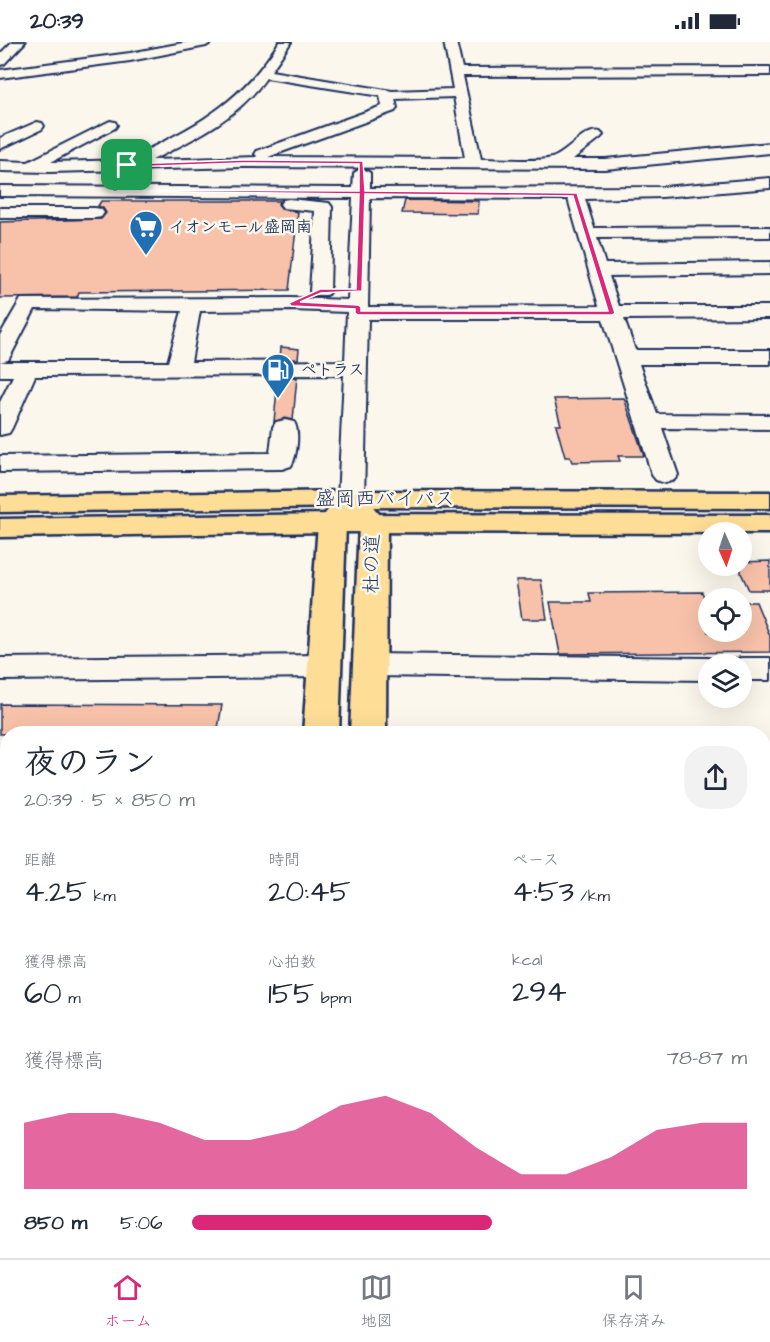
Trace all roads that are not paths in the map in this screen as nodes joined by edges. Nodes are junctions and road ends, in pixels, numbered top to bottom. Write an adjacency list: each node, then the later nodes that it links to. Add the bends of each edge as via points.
1 (19, 42): 5 (street)
2 (206, 42): 8 (street, via 130,57)
3 (285, 42): 9 (street)
4 (450, 42): 7 (street)
5 (0, 61)
6 (770, 70): 7 (street)
7 (456, 72): 10 (street)
8 (0, 74)
9 (265, 74): 11 (street, via 342,84); 23 (street, via 238,104 210,125)
10 (459, 93): 11 (street); 20 (street)
11 (387, 95): 18 (street, via 390,108)
12 (110, 125): 25 (street)
13 (37, 126): 15 (street)
14 (595, 135): 21 (street)
15 (0, 144)
16 (631, 147): 22 (street)
17 (767, 151): 22 (street)
18 (242, 162): 19 (street); 23 (street)
19 (361, 162): 20 (street); 30 (street)
20 (474, 162): 21 (street)
21 (556, 163): 22 (street)
22 (605, 164)
23 (127, 165): 25 (street); 29 (street)
24 (0, 166): 25 (street)
25 (31, 167)
26 (770, 183): 27 (street)
27 (728, 188): 31 (street); 32 (street)
28 (0, 191): 29 (street)
29 (114, 191): 30 (street)
30 (362, 193): 31 (street); 43 (street)
31 (575, 194): 37 (street)
32 (760, 201)
33 (0, 203): 40 (street, via 322,207)
34 (0, 213): 35 (street)
35 (95, 213)
36 (770, 232): 37 (street)
37 (586, 233): 39 (street)
38 (770, 268): 39 (street)
39 (597, 270): 47 (street)
40 (320, 291): 42 (street); 43 (street)
41 (28, 303): 42 (street); 44 (street); 48 (street)
42 (291, 304): 43 (street)
43 (358, 304): 47 (street); 52 (street)
44 (6, 306)
45 (191, 312): 51 (street)
46 (770, 312): 47 (street)
47 (612, 313): 49 (street)
48 (0, 356)
49 (627, 357): 50 (street); 55 (street)
50 (770, 357)
51 (178, 368): 52 (street); 54 (street)
52 (356, 368): 63 (street)
53 (0, 369): 54 (street)
54 (27, 369): 58 (street)
55 (647, 421): 56 (street); 60 (street)
56 (770, 422)
57 (285, 427): 59 (street, via 282,461)
58 (0, 428)
59 (0, 464)
60 (665, 474)
61 (770, 500): 63 (main road, 盛岡西バイパス)
62 (0, 504): 63 (main road, 盛岡西バイパス)
63 (342, 511): 64 (main road, 杜の道); 66 (main road, 盛岡西バイパス); 68 (main road, 杜の道)
64 (373, 523): 65 (main road, 盛岡西バイパス); 67 (main road, 杜の道)
65 (770, 524)
66 (0, 528)
67 (369, 665): 70 (street); 74 (main road, 杜の道)
68 (325, 666): 69 (street); 73 (main road, 杜の道)
69 (0, 669)
70 (698, 669)
71 (752, 669): 72 (street)
72 (770, 669)
73 (321, 726)
74 (368, 726)

